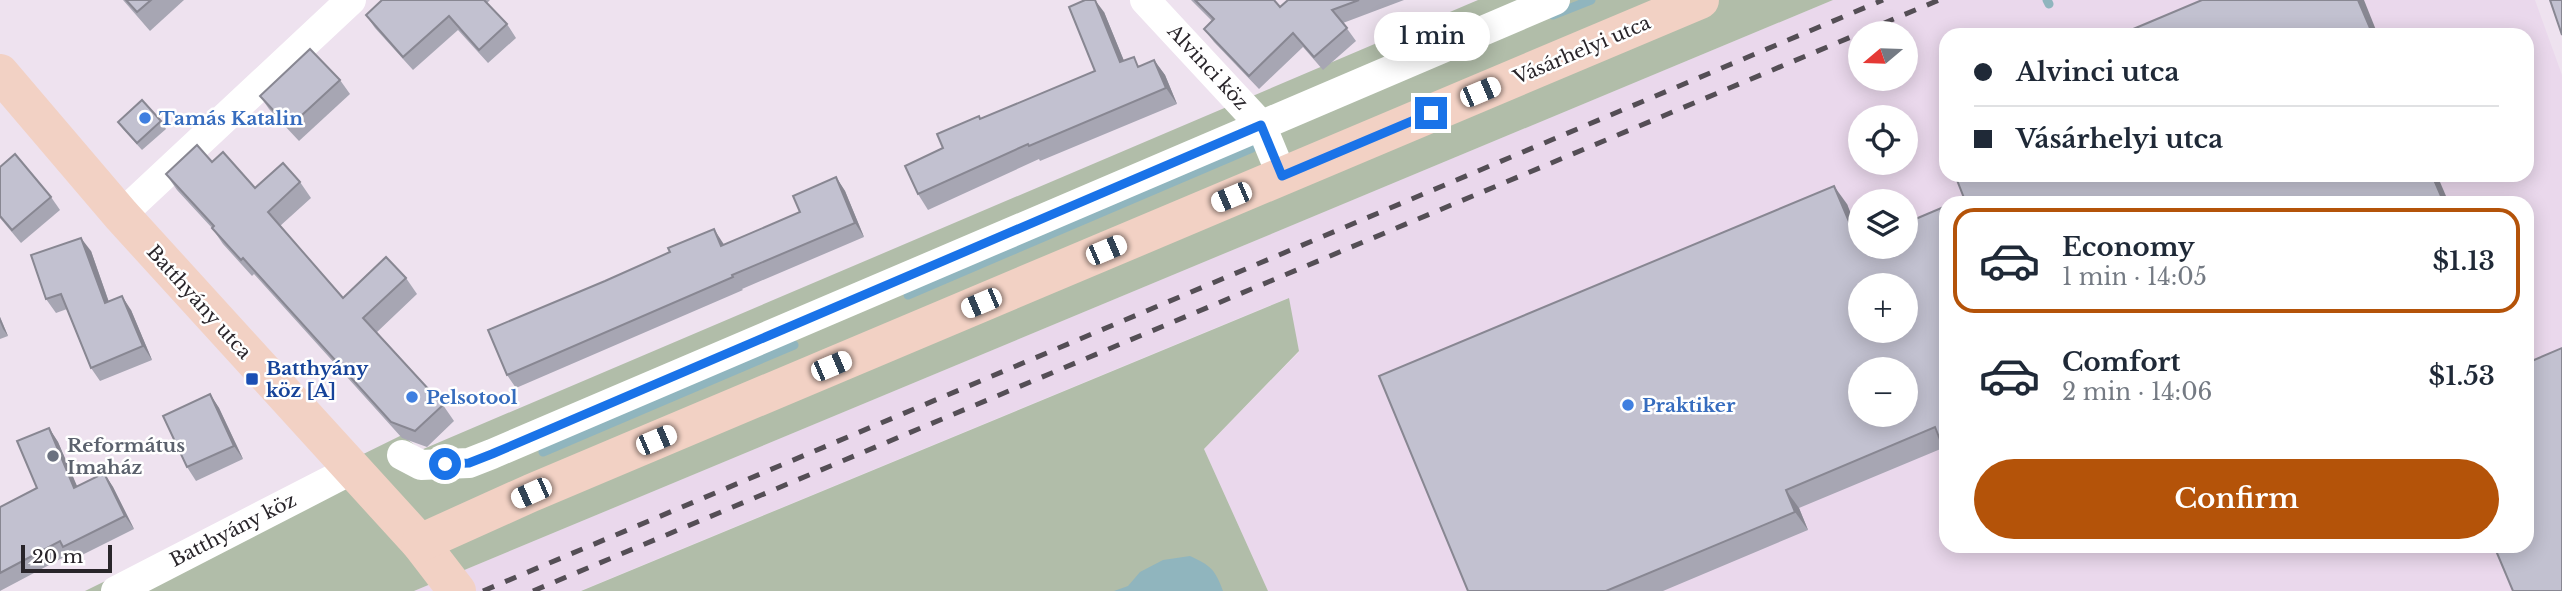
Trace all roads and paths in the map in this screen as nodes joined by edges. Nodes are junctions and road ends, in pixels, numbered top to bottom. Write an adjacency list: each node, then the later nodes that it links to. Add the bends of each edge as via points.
1 (351, 0): 8 (street)
2 (1146, 0): 6 (street, Alvinci köz)
3 (1555, 0): 6 (street)
4 (1700, 0): 7 (street, Vásárhelyi utca)
5 (0, 73): 8 (street, Batthyány utca)
6 (1261, 125): 7 (street, Alvinci köz); 9 (street, via 469,463 421,466)
7 (1282, 176): 11 (street, Vásárhelyi utca)
8 (121, 215): 10 (street, Batthyány utca)
9 (402, 455)
10 (351, 470): 11 (street, Batthyány utca); 12 (street, Batthyány köz)
11 (420, 543): 13 (street, Batthyány utca)
12 (116, 591)
13 (457, 591)

